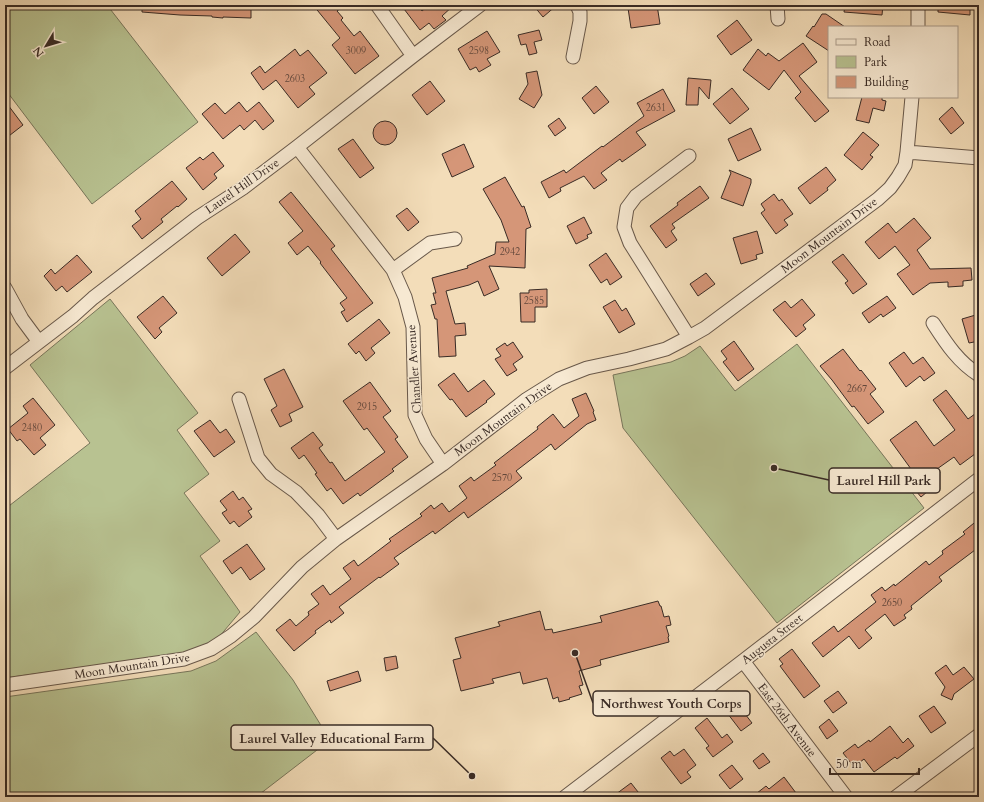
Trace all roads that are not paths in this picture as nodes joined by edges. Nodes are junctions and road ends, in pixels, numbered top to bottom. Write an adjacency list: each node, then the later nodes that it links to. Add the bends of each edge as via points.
1 (377, 5): 8 (street)
2 (480, 5): 8 (street, Laurel Hill Drive)
3 (578, 5): 9 (street, via 580,21)
4 (777, 5): 6 (street)
5 (918, 5): 7 (street)
6 (778, 19)
7 (918, 26)
8 (413, 56): 11 (street, Laurel Hill Drive)
9 (573, 57)
10 (912, 98): 12 (street, Moon Mountain Drive)
11 (297, 147): 16 (street, Chandler Avenue); 20 (street, Laurel Hill Drive, via 197,218)
12 (907, 152): 14 (street); 19 (street, Moon Mountain Drive, via 905,165 898,177 878,199 705,328)
13 (689, 156): 19 (street, via 636,196 627,208 624,227 630,243)
14 (979, 158)
15 (455, 238): 16 (street, via 430,243)
16 (393, 270): 24 (street, Chandler Avenue, via 405,297 413,327 415,415)
17 (5, 288): 20 (street, via 22,319)
18 (933, 323): 22 (street, via 958,358)
19 (689, 337): 24 (street, Moon Mountain Drive, via 666,349 587,368 559,379 528,399)
20 (39, 342): 21 (street, Laurel Hill Drive)
21 (5, 368)
22 (979, 375)
23 (239, 399): 26 (street, via 258,458 271,474 296,492)
24 (442, 464): 26 (street, Moon Mountain Drive)
25 (979, 479): 27 (street, Augusta Street)
26 (336, 539): 28 (street, Moon Mountain Drive, via 302,567 254,617 211,649 184,660)
27 (743, 661): 30 (street, Augusta Street); 31 (street, East 26th Avenue)
28 (5, 685)
29 (979, 735): 32 (street)
30 (565, 797)
31 (846, 797)
32 (896, 797)

